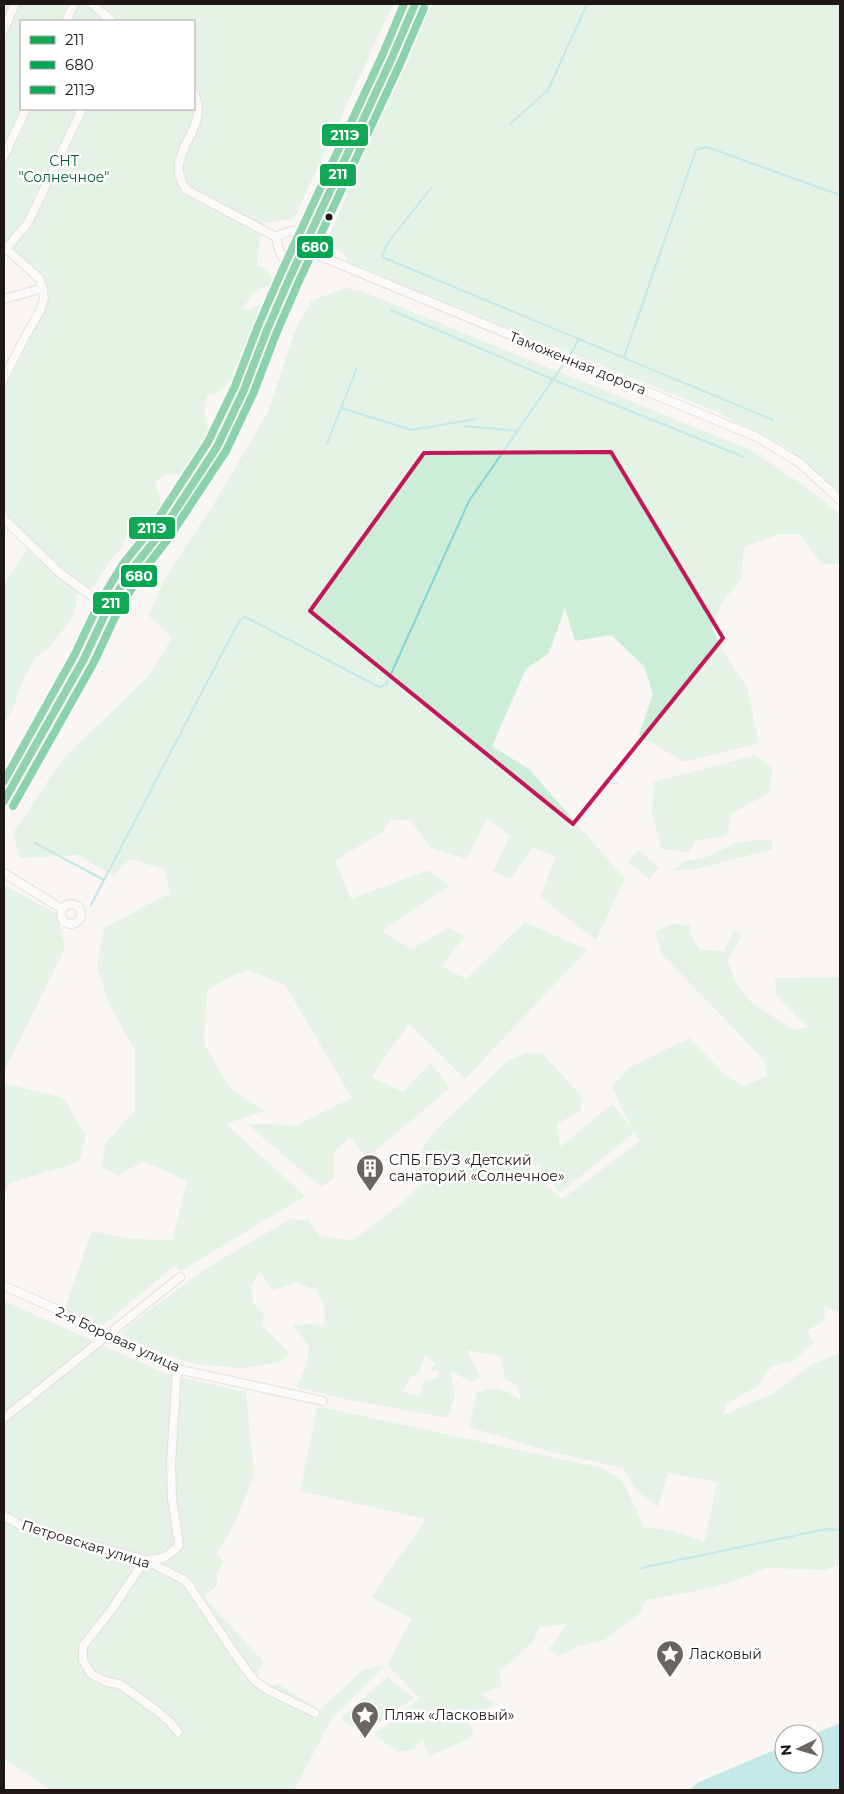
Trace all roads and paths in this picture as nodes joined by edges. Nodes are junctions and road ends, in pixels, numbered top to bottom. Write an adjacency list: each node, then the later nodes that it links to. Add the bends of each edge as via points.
1 (15, 4): 7 (street)
2 (74, 4): 5 (street)
3 (92, 4): 6 (street)
4 (415, 4): 12 (main road)
5 (66, 20)
6 (111, 20)
7 (4, 30)
8 (195, 98): 13 (street, via 198,109 180,160 182,184 187,190)
9 (26, 110): 11 (street)
10 (82, 110): 14 (street, via 28,224)
11 (4, 156)
12 (311, 232): 13 (street, via 303,229); 15 (main road)
13 (276, 237): 16 (street, via 280,254)
14 (5, 248): 17 (street, via 40,278)
15 (303, 249): 16 (main road); 20 (street, Таможенная дорога, via 757,437 800,463)
16 (294, 267): 22 (main road, via 217,447)
17 (43, 288): 18 (street); 19 (street, via 40,312)
18 (4, 299)
19 (4, 378)
20 (840, 500)
21 (4, 518): 22 (street, via 60,573)
22 (108, 608): 23 (main road, via 84,659)
23 (4, 801)
24 (4, 873): 25 (street)
25 (62, 909)
26 (180, 1277): 28 (street)
27 (4, 1286): 28 (street, 2-я Боровая улица)
28 (105, 1336): 29 (street, 2-я Боровая улица); 31 (street)
29 (177, 1369): 30 (street, 2-я Боровая улица); 33 (street, via 171,1464 172,1498 180,1545 168,1556)
30 (323, 1401)
31 (4, 1418)
32 (4, 1516): 33 (street, Петровская улица, via 20,1525)
33 (145, 1560): 34 (street, Петровская улица, via 186,1581 255,1681); 35 (street, via 83,1646 83,1660 91,1674 120,1684 157,1711)
34 (315, 1713)
35 (178, 1732)

